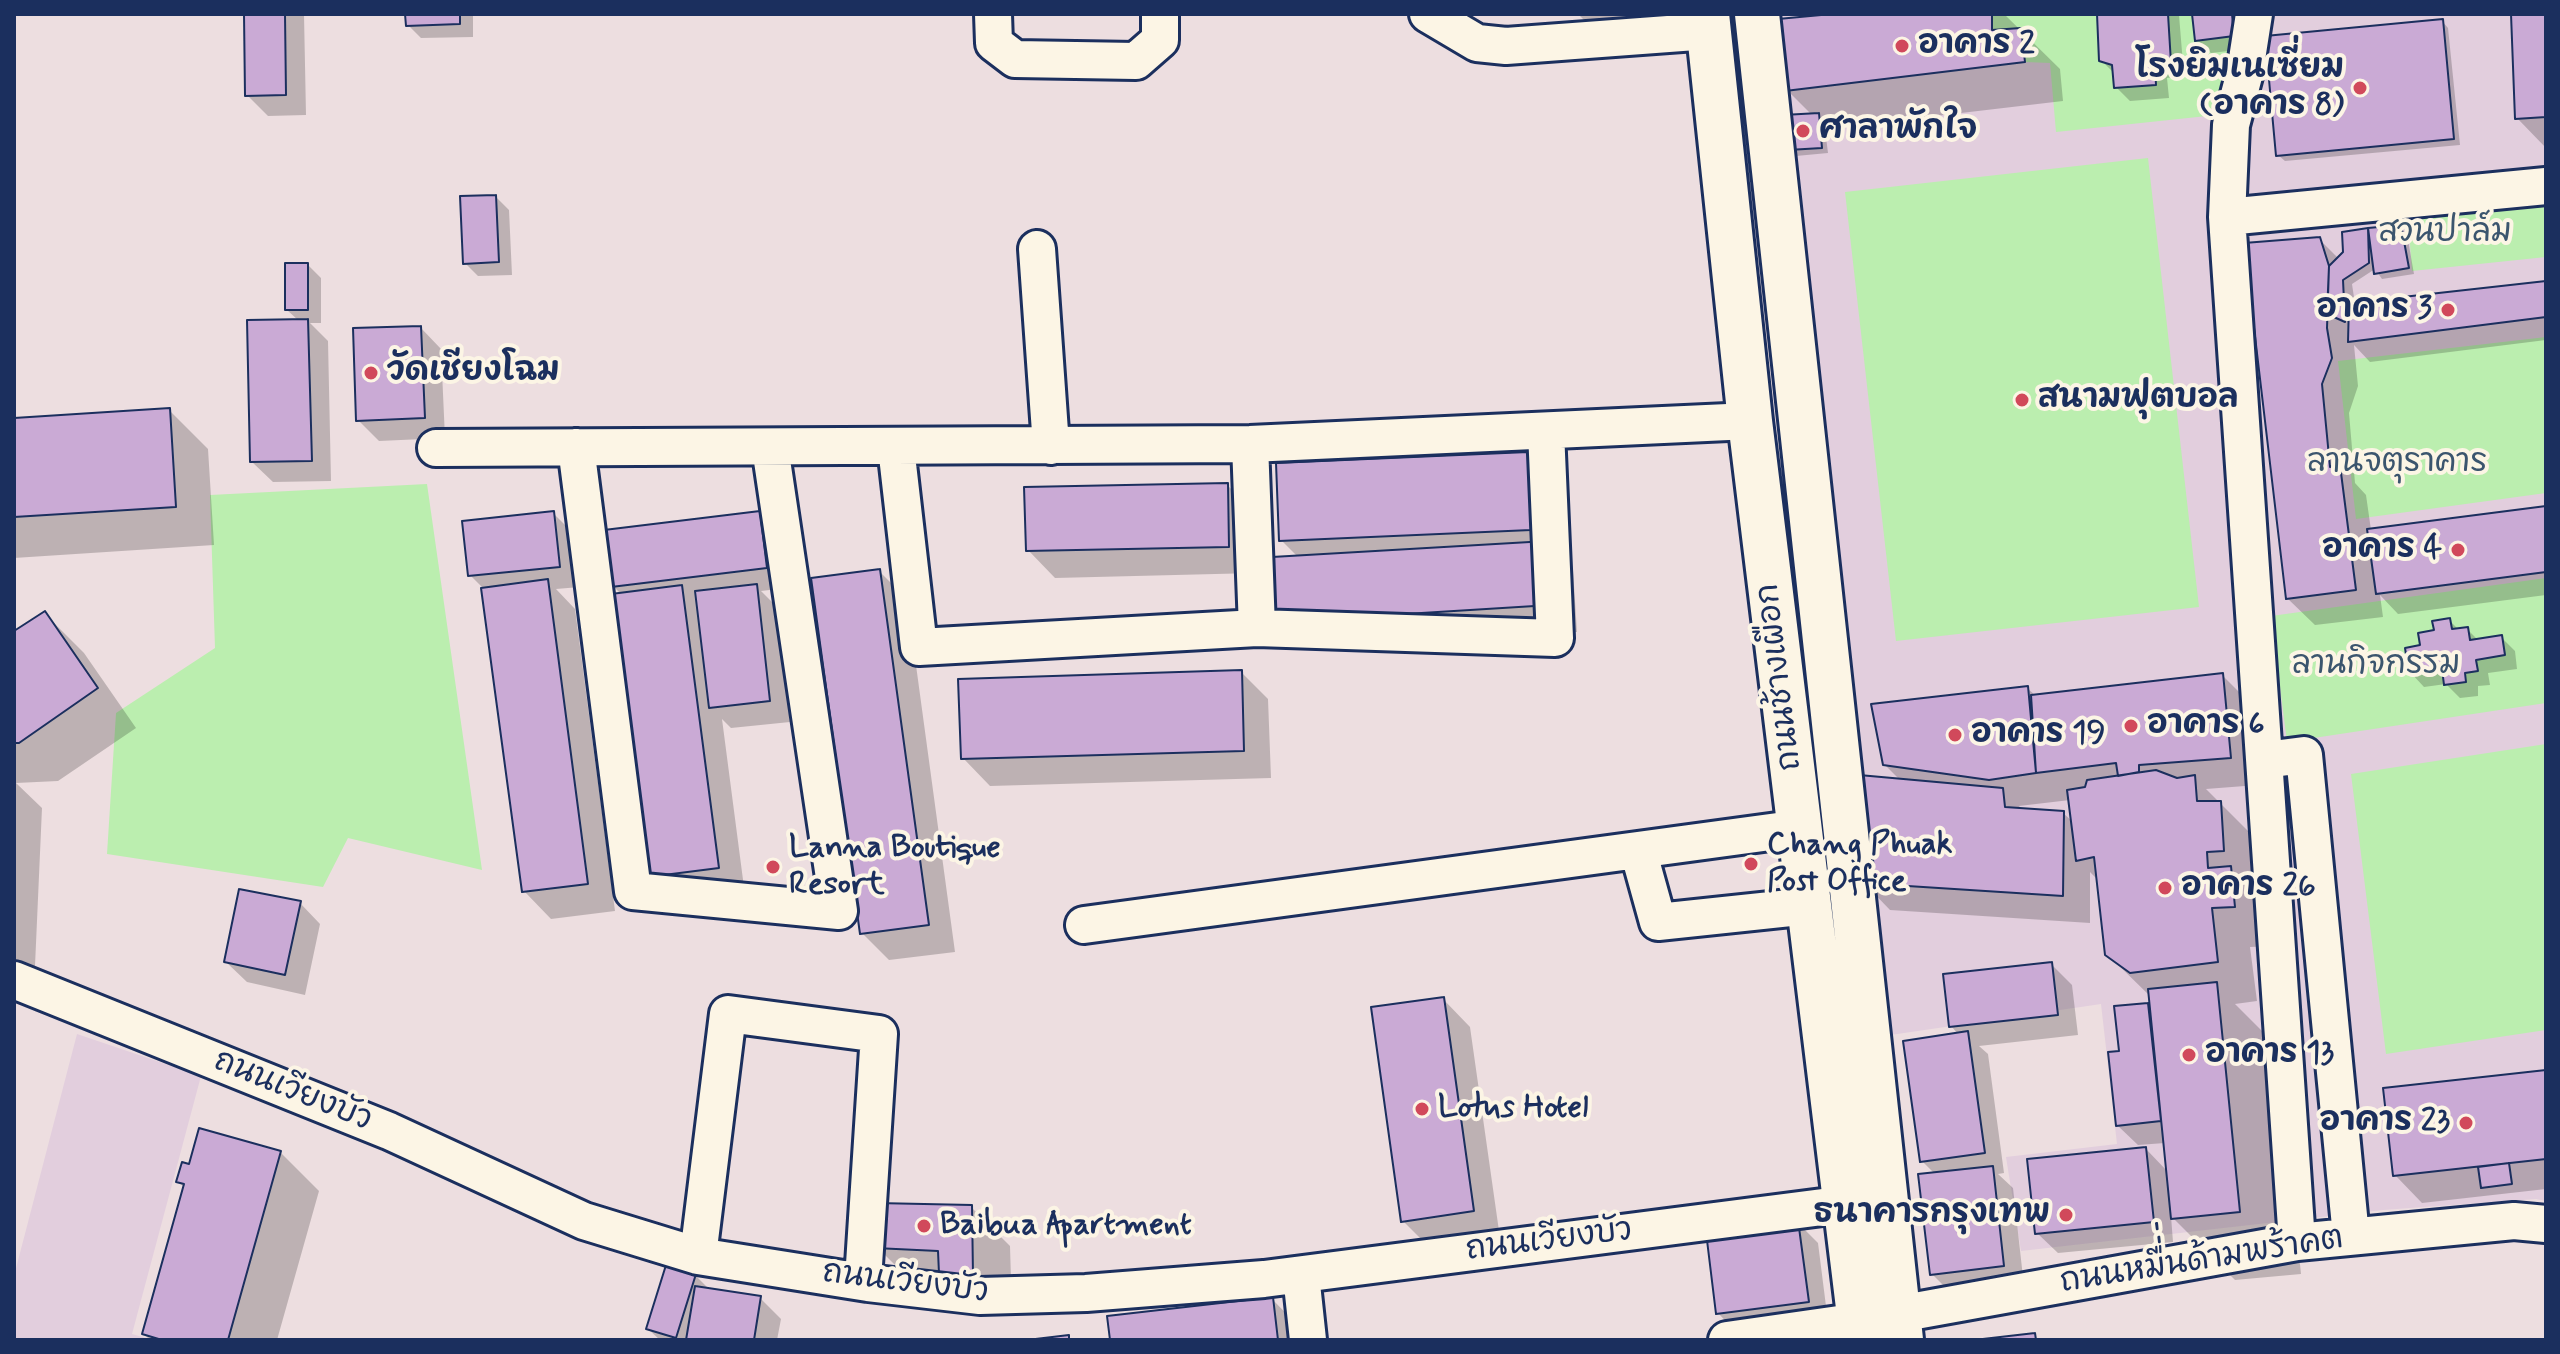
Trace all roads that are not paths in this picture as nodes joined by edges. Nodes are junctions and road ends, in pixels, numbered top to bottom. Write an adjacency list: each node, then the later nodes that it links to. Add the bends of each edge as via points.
1 (993, 14): 2 (street, via 994,43 1015,59 1136,61 1160,40)
2 (1160, 14)
3 (1428, 14): 6 (street, via 1477,43 1506,46)
4 (1757, 14): 32 (main road, ถนนช้างเผือก)
5 (2254, 14): 8 (street, via 2231,125)
6 (1708, 23): 10 (main road, ถนนช้างเผือก)
7 (2546, 186): 8 (street)
8 (2227, 217): 19 (street)
9 (1037, 249): 13 (street)
10 (1750, 421): 11 (street); 20 (main road, ถนนช้างเผือก)
11 (1546, 431): 12 (street); 18 (street, via 1555,638)
12 (1250, 444): 13 (street); 18 (street)
13 (1051, 446): 16 (street)
14 (576, 447): 15 (street); 15 (street, via 633,891 839,911); 17 (street)
15 (770, 447): 16 (street)
16 (896, 447): 18 (street, via 919,647)
17 (436, 448)
18 (1257, 628)
19 (2265, 760): 27 (street, via 2304,755); 28 (street)
20 (1800, 828): 21 (street); 22 (main road, ถนนช้างเผือก)
21 (1638, 850): 22 (street, via 1658,922); 23 (street)
22 (1809, 906): 25 (main road, ถนนช้างเผือก)
23 (1084, 925)
24 (14, 980): 29 (street, ถนนเวียงบัว, via 389,1131 584,1221)
25 (1846, 1204): 30 (street, ถนนเวียงบัว); 32 (main road, ถนนช้างเผือก)
26 (2546, 1224): 27 (street, ถนนหมื่่นด้ามพร้าคต, via 2514,1221)
27 (2351, 1236): 28 (street, ถนนหมื่่นด้ามพร้าคต)
28 (2297, 1242): 32 (street, ถนนหมื่่นด้ามพร้าคต)
29 (698, 1256): 31 (street, ถนนเวียงบัว); 31 (street, via 728,1014 879,1034)
30 (1301, 1275): 31 (street, ถนนเวียงบัว, via 980,1296); 33 (street)
31 (863, 1280)
32 (1880, 1329): 34 (street, ถนนหมื่่นด้ามพร้าคต)
33 (1308, 1340)
34 (1727, 1340)

